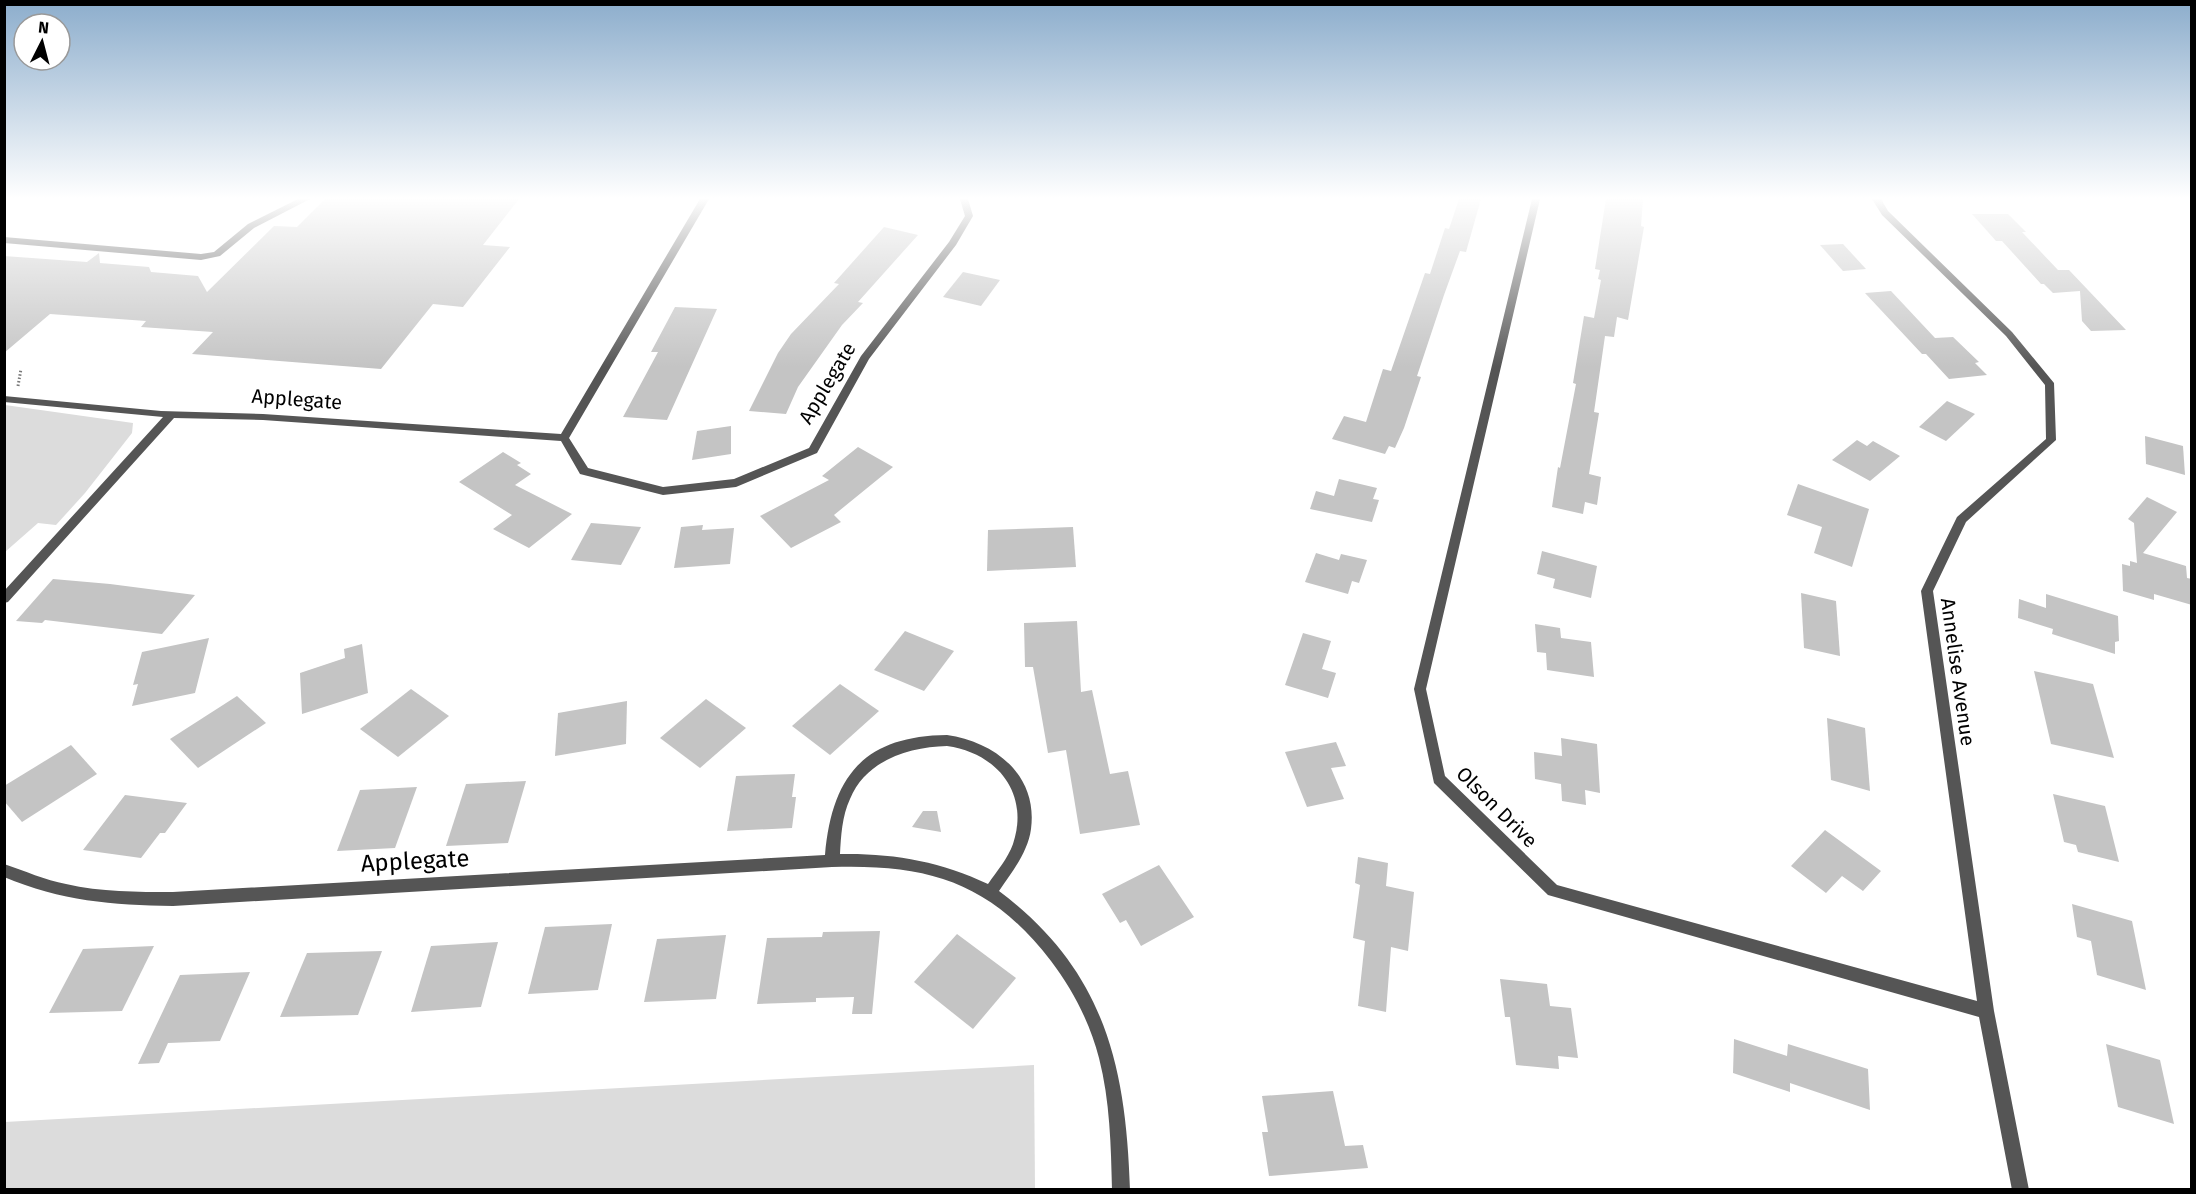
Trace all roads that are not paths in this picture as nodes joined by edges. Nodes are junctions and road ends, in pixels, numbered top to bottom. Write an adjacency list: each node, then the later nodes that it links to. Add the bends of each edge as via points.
1 (175, 255): 2 (street)
2 (214, 255)
3 (672, 255): 9 (street)
4 (944, 255): 9 (street, Applegate, via 865,358 813,450 736,483 663,491 584,471)
5 (1523, 255): 14 (street, Olson Drive, via 1420,689 1439,779 1553,890)
6 (1928, 255): 14 (street, Annelise Avenue, via 2009,334 2049,385 2051,440 1961,520 1927,591)
7 (4, 399): 8 (street, Applegate)
8 (172, 414): 9 (street, Applegate); 10 (street)
9 (564, 438)
10 (4, 599)
11 (832, 861): 12 (street, Applegate, via 173,899 78,895 34,884); 13 (street, Applegate, via 876,860 915,865); 13 (street, via 837,816 847,789 862,769 898,748 931,741 963,743 990,754 1004,768 1019,787 1024,806 1019,844)
12 (4, 870)
13 (990, 892): 15 (street, Applegate, via 1028,924 1067,969 1100,1035 1119,1120)
14 (1986, 1011): 16 (street, Annelise Avenue)
15 (1121, 1190)
16 (2021, 1190)

